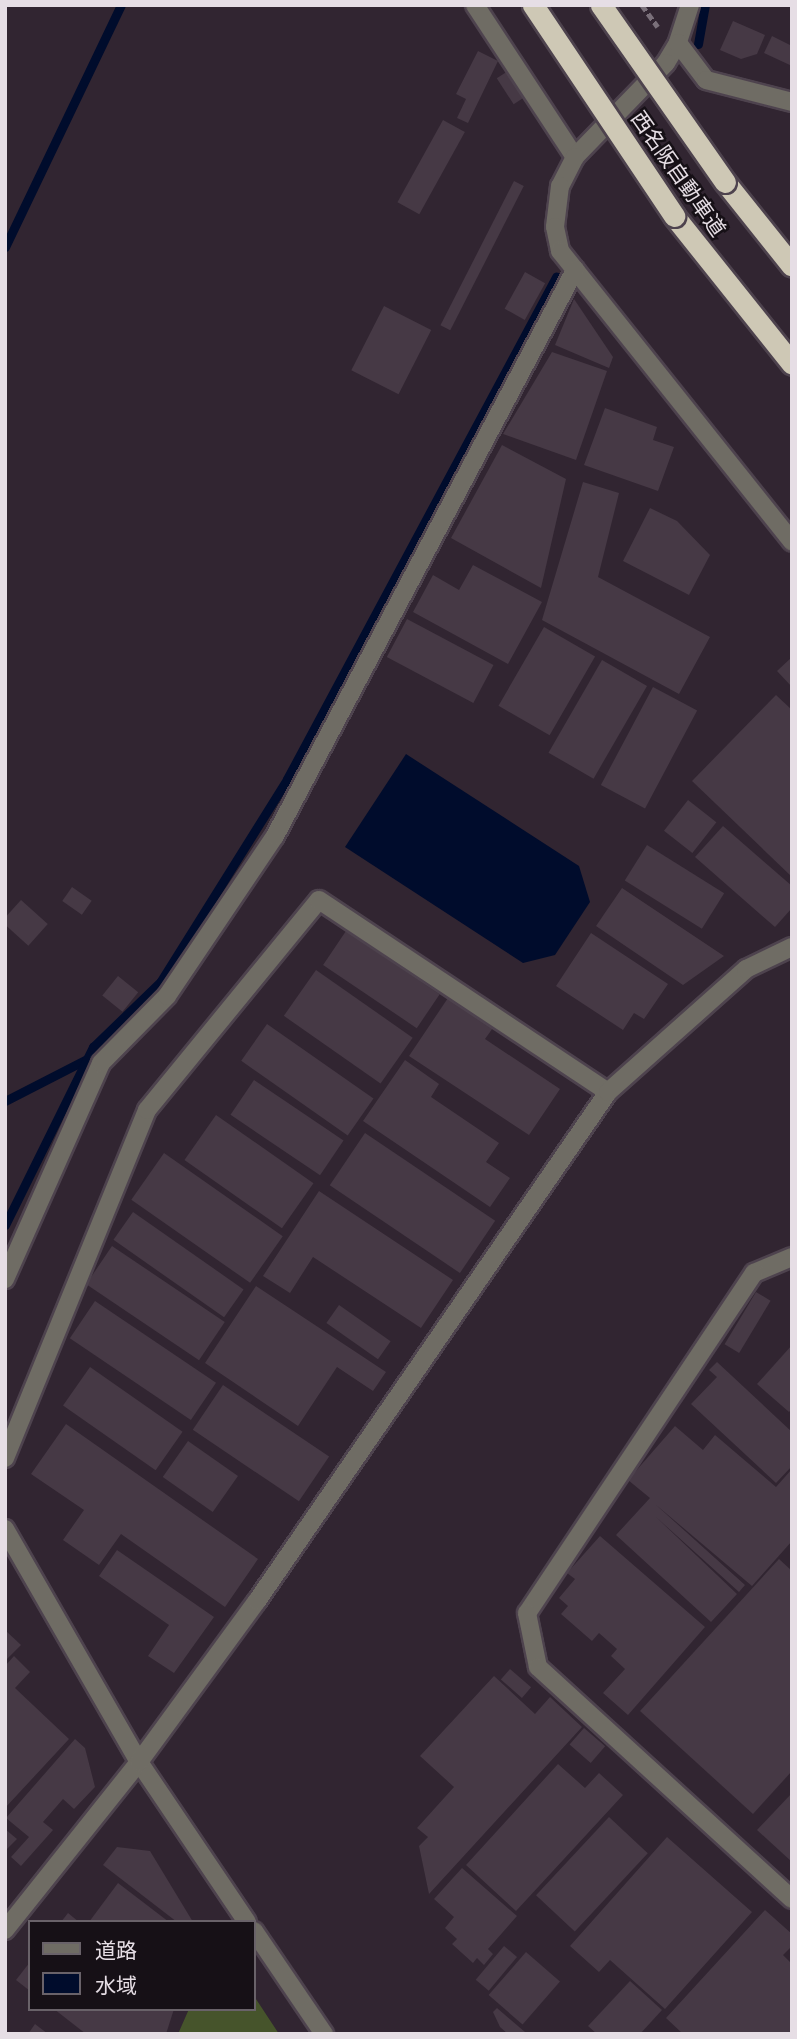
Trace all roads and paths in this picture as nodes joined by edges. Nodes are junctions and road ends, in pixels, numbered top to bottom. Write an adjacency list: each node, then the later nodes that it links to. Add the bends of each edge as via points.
1 (475, 5): 7 (street)
2 (533, 5): 10 (highway, 西名阪自動車道, bridge, via 674,216)
3 (601, 5): 8 (highway, 西名阪自動車道, bridge, via 724,182)
4 (690, 5): 5 (street)
5 (678, 43): 6 (street, via 706,80); 7 (street, via 666,63)
6 (792, 102)
7 (575, 157): 9 (street, via 559,186 555,227 560,251)
8 (792, 266)
9 (575, 270): 11 (street); 15 (street, via 275,836 167,996 101,1063)
10 (792, 364)
11 (792, 542)
12 (792, 947): 13 (street, via 746,969)
13 (608, 1092): 16 (street, via 319,900 147,1110); 18 (street, via 257,1601)
14 (792, 1257): 19 (street, via 754,1273 527,1613 538,1667)
15 (5, 1279)
16 (5, 1458)
17 (5, 1529): 18 (street)
18 (139, 1762): 20 (street); 21 (street)
19 (792, 1899)
20 (246, 1920)
21 (5, 1930)
22 (256, 1934): 23 (street)
23 (324, 2034)

